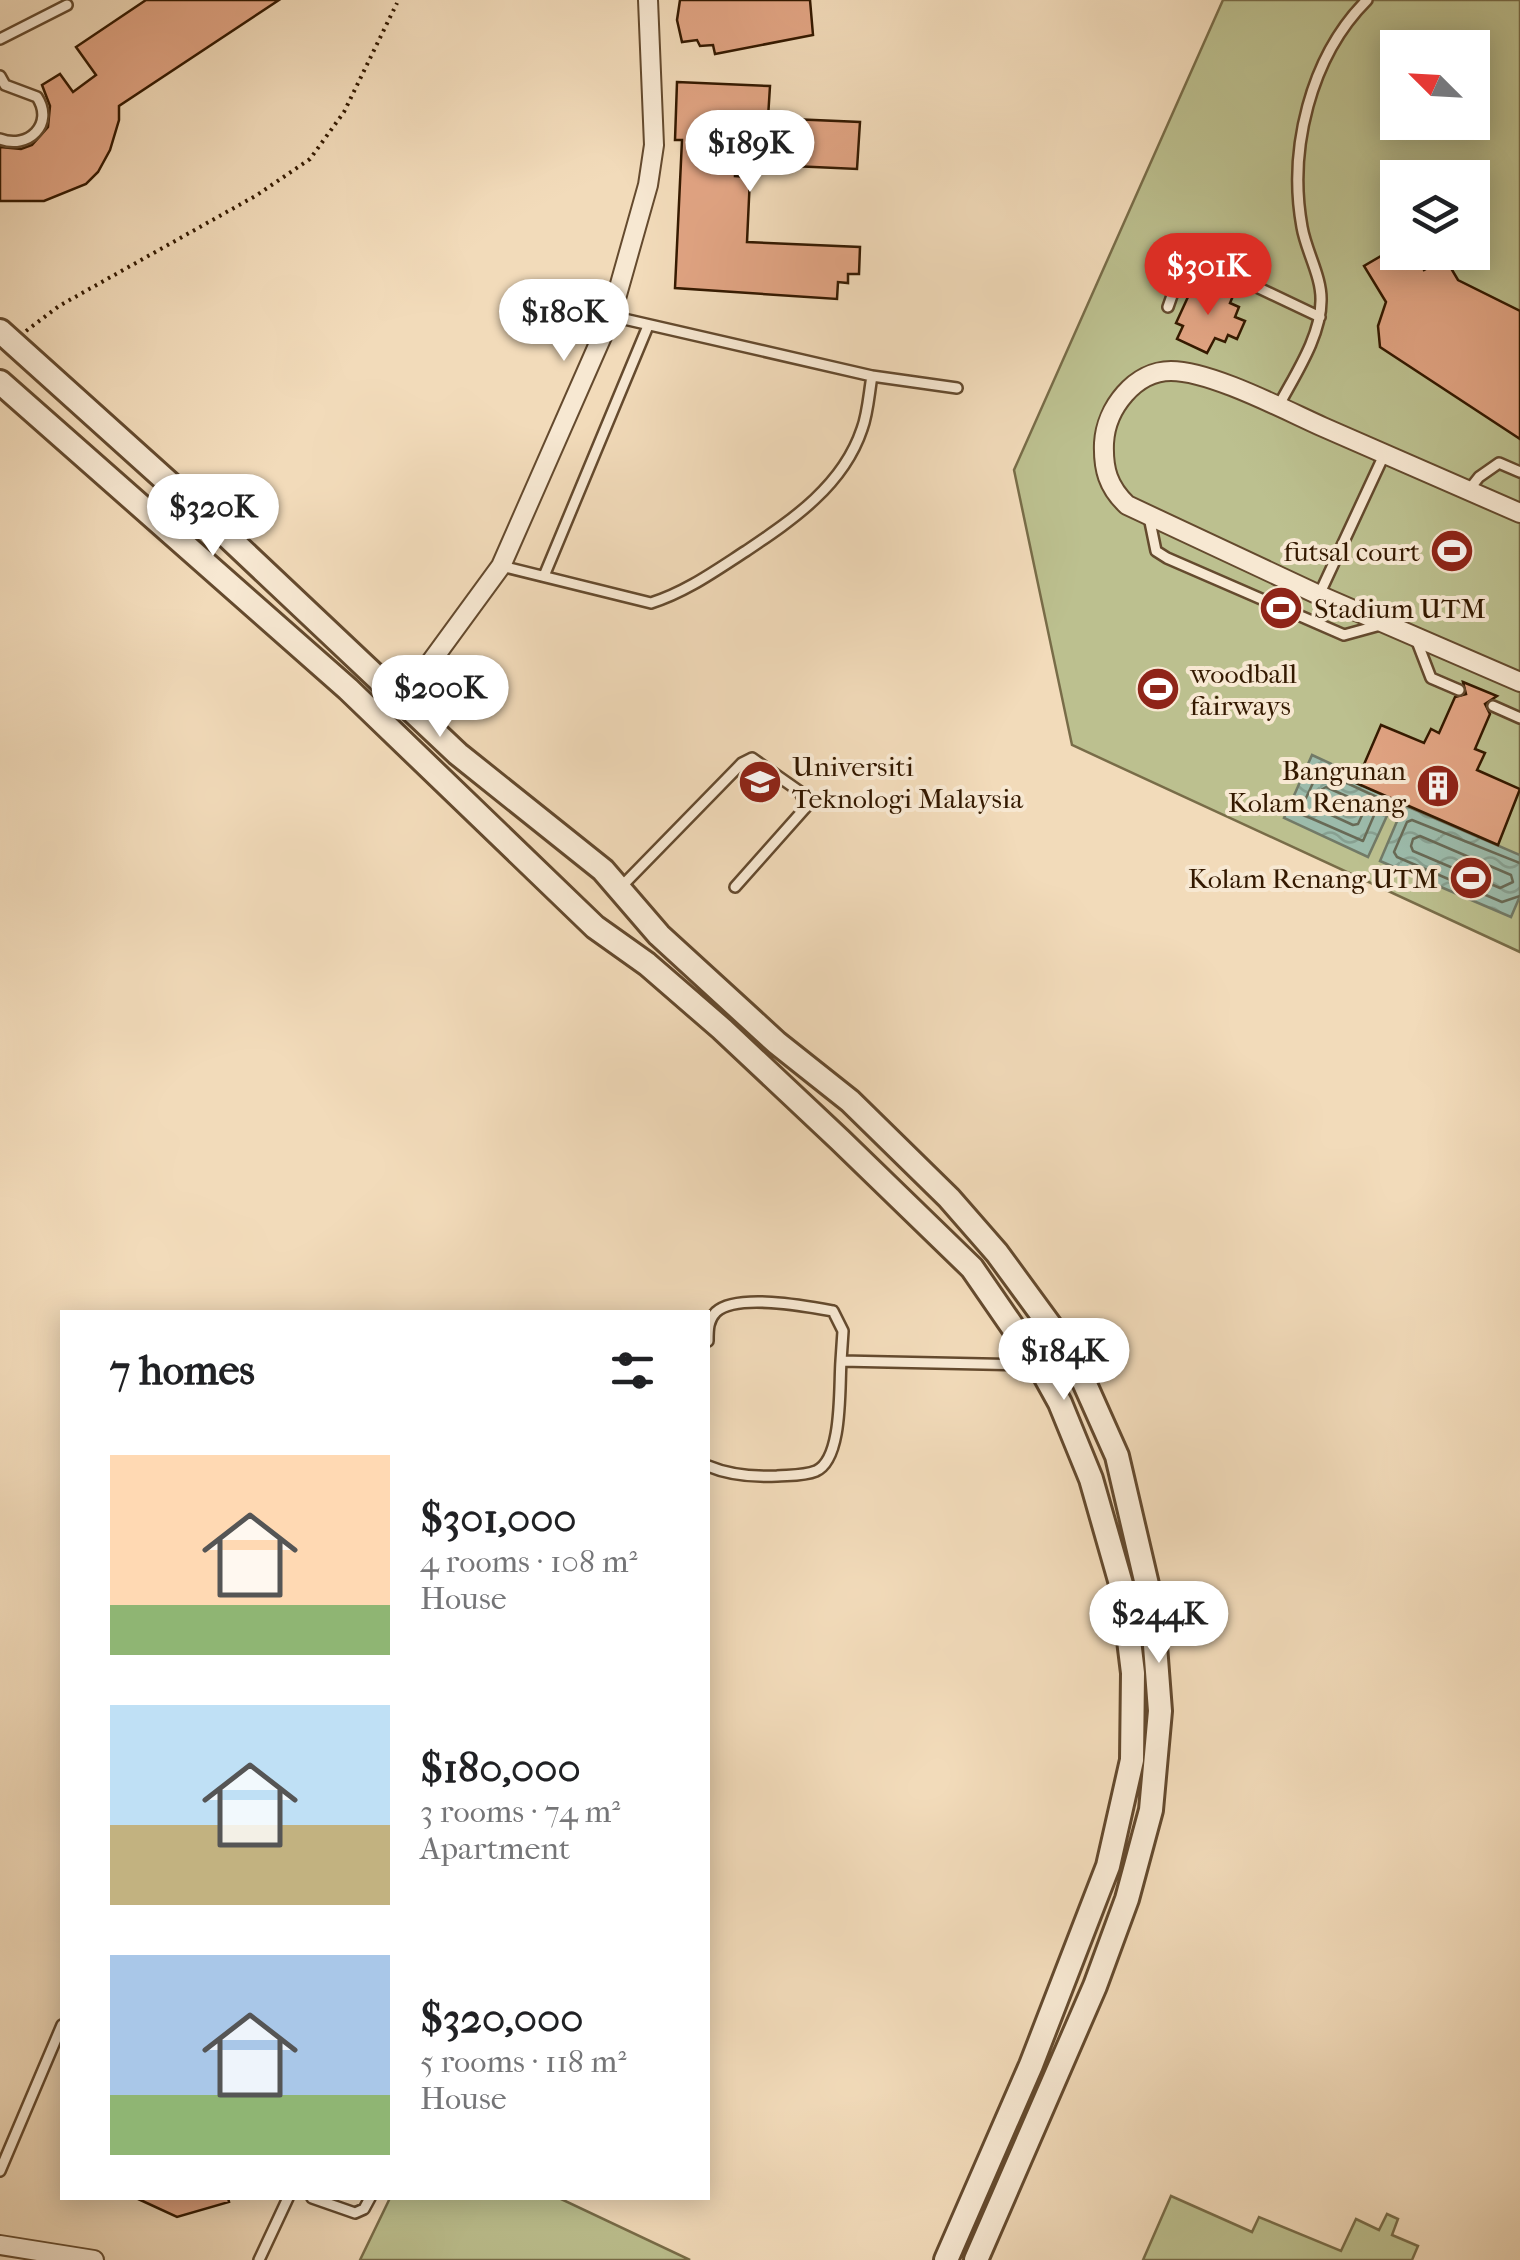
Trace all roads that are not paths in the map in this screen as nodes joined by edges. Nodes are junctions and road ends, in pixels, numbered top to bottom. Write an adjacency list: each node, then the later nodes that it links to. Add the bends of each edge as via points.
1 (648, 0): 8 (street, via 654,145)
2 (1367, 0): 9 (lane, via 1320,69 1299,151 1301,225 1322,297)
3 (67, 5): 4 (lane)
4 (0, 39)
5 (2, 85): 6 (lane, via 38,97 44,113 29,140)
6 (0, 139)
7 (1168, 306): 9 (lane, via 1181,274 1204,262)
8 (611, 316): 10 (lane); 21 (street)
9 (1320, 316): 15 (lane)
10 (648, 326): 12 (lane); 22 (lane)
11 (4, 334): 28 (street)
12 (872, 376): 14 (lane); 22 (lane, via 862,430 835,478 782,528 715,572 650,604)
13 (0, 382): 32 (street, via 348,688)
14 (956, 388)
15 (1278, 406): 16 (street); 20 (street, via 1175,371 1157,372 1120,398 1105,434 1106,476 1116,494)
16 (1384, 454): 18 (street); 23 (lane)
17 (1520, 472): 18 (lane, via 1499,464)
18 (1468, 491): 19 (street)
19 (1520, 513)
20 (1149, 517): 23 (street); 24 (lane, via 1156,550 1167,558 1344,635)
21 (501, 566): 22 (lane); 28 (street)
22 (544, 576)
23 (1319, 595): 24 (street)
24 (1386, 624): 25 (street)
25 (1416, 637): 26 (street); 27 (lane, via 1430,678)
26 (1520, 682)
27 (1458, 690)
28 (403, 700): 31 (street, via 458,754)
29 (1494, 706): 30 (lane)
30 (1520, 718)
31 (581, 851): 32 (street, via 558,866); 34 (street)
32 (532, 864): 37 (street, via 594,927 722,1029 972,1268)
33 (735, 887): 34 (lane, via 807,806 799,791 752,758)
34 (620, 888): 48 (street, via 659,934 850,1101 973,1225 1057,1335 1117,1456 1152,1606 1160,1711 1151,1810 1095,1986)
35 (710, 1328): 36 (lane, via 712,1316 728,1305 775,1302 833,1311 843,1331)
36 (841, 1361): 37 (lane); 38 (lane, via 834,1452 825,1466 767,1476)
37 (1039, 1365): 47 (street, via 1091,1479 1124,1591 1133,1673 1132,1760 1108,1866 1032,2064)
38 (710, 1467)
39 (60, 2030): 40 (lane)
40 (0, 2171)
41 (287, 2200): 46 (lane)
42 (318, 2200): 43 (lane, via 355,2213)
43 (369, 2200)
44 (0, 2245): 45 (street)
45 (93, 2260)
46 (259, 2260)
47 (946, 2260)
48 (976, 2260)

